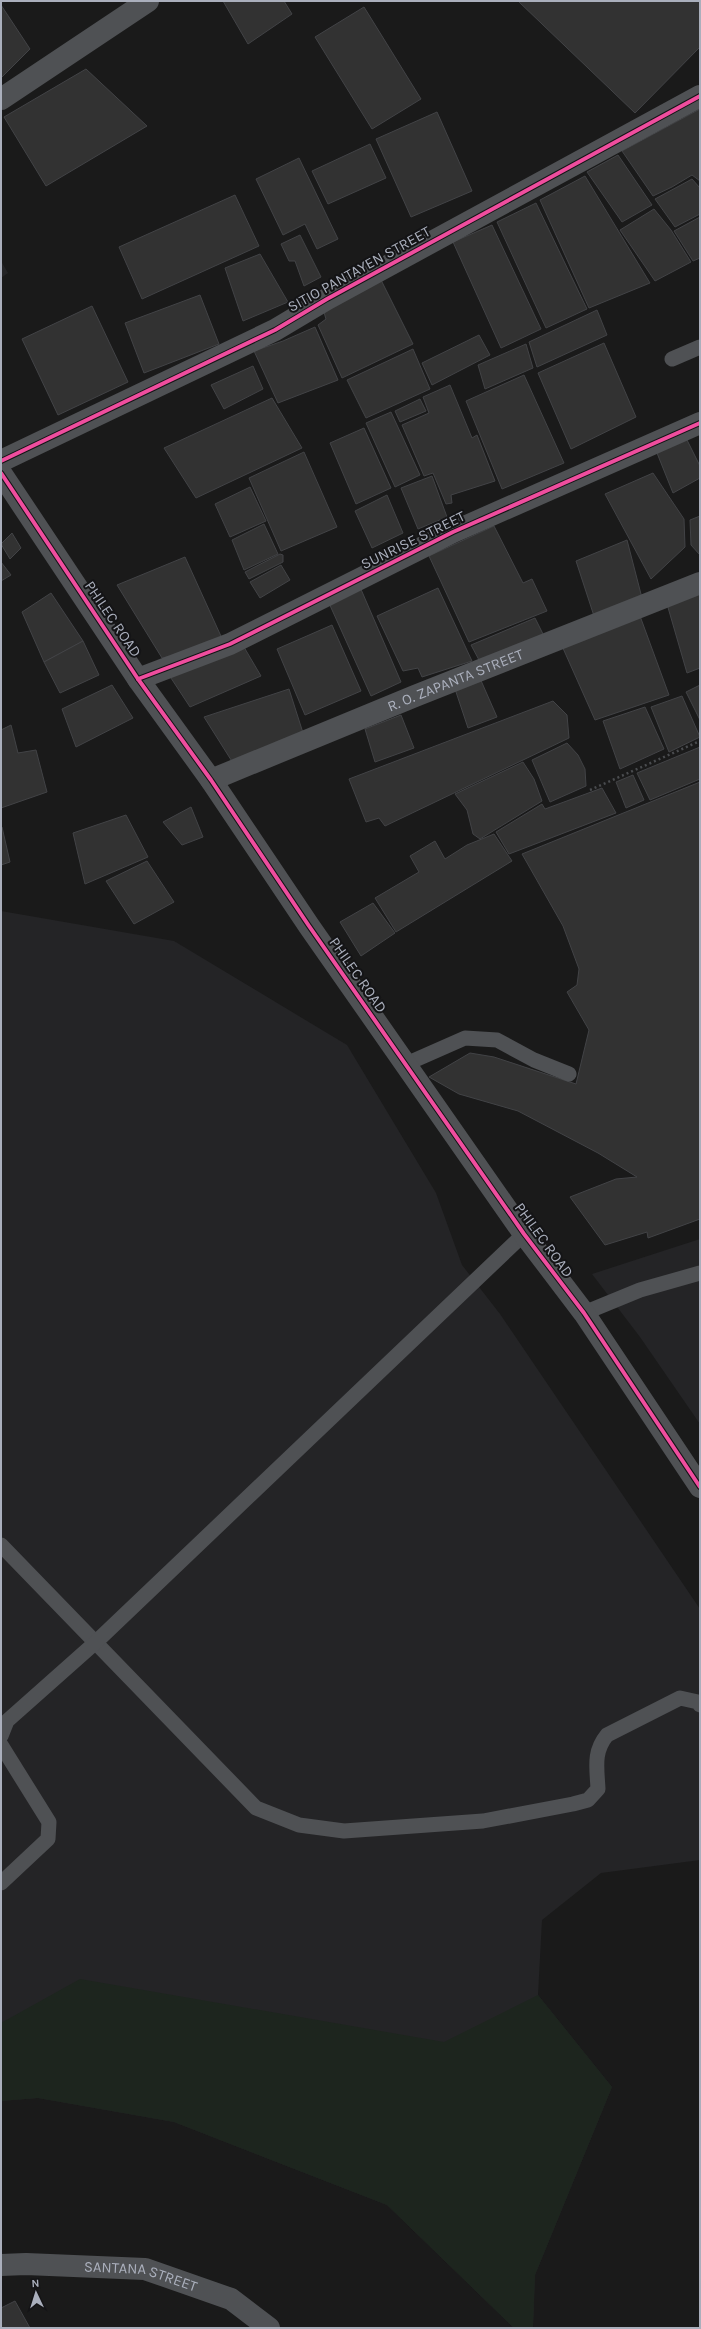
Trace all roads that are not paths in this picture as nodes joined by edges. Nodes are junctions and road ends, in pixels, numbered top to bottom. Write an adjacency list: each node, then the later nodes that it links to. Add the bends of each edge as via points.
1 (148, 1): 3 (street)
2 (700, 96): 7 (street, SITIO PANTAYEN STREET, via 327,299 275,330)
3 (1, 99)
4 (700, 347): 5 (lane)
5 (672, 359)
6 (700, 423): 10 (street, SUNRISE STREET, via 453,532 230,644)
7 (1, 461)
8 (1, 473): 10 (street, PHILEC ROAD)
9 (700, 583): 11 (street, R. O. ZAPANTA STREET)
10 (138, 679): 11 (street, PHILEC ROAD)
11 (211, 780): 12 (street, PHILEC ROAD)
12 (406, 1064): 13 (lane, via 465,1038 497,1040 534,1060); 14 (street, PHILEC ROAD)
13 (569, 1074)
14 (524, 1234): 16 (street, PHILEC ROAD); 19 (lane)
15 (700, 1273): 16 (lane, via 640,1290)
16 (584, 1313): 17 (street, PHILEC ROAD)
17 (700, 1487)
18 (1, 1545): 19 (lane)
19 (96, 1642): 20 (lane, via 256,1808 299,1825 344,1831 483,1821 588,1800 598,1790 596,1756 600,1743 607,1734 680,1698 698,1702); 21 (lane, via 7,1721)
20 (700, 1706)
21 (1, 1736)
22 (1, 1745): 23 (lane, via 48,1822 48,1839)
23 (1, 1883)
24 (1, 2265): 25 (street, SANTANA STREET, via 145,2269 231,2299)
25 (268, 2328)

